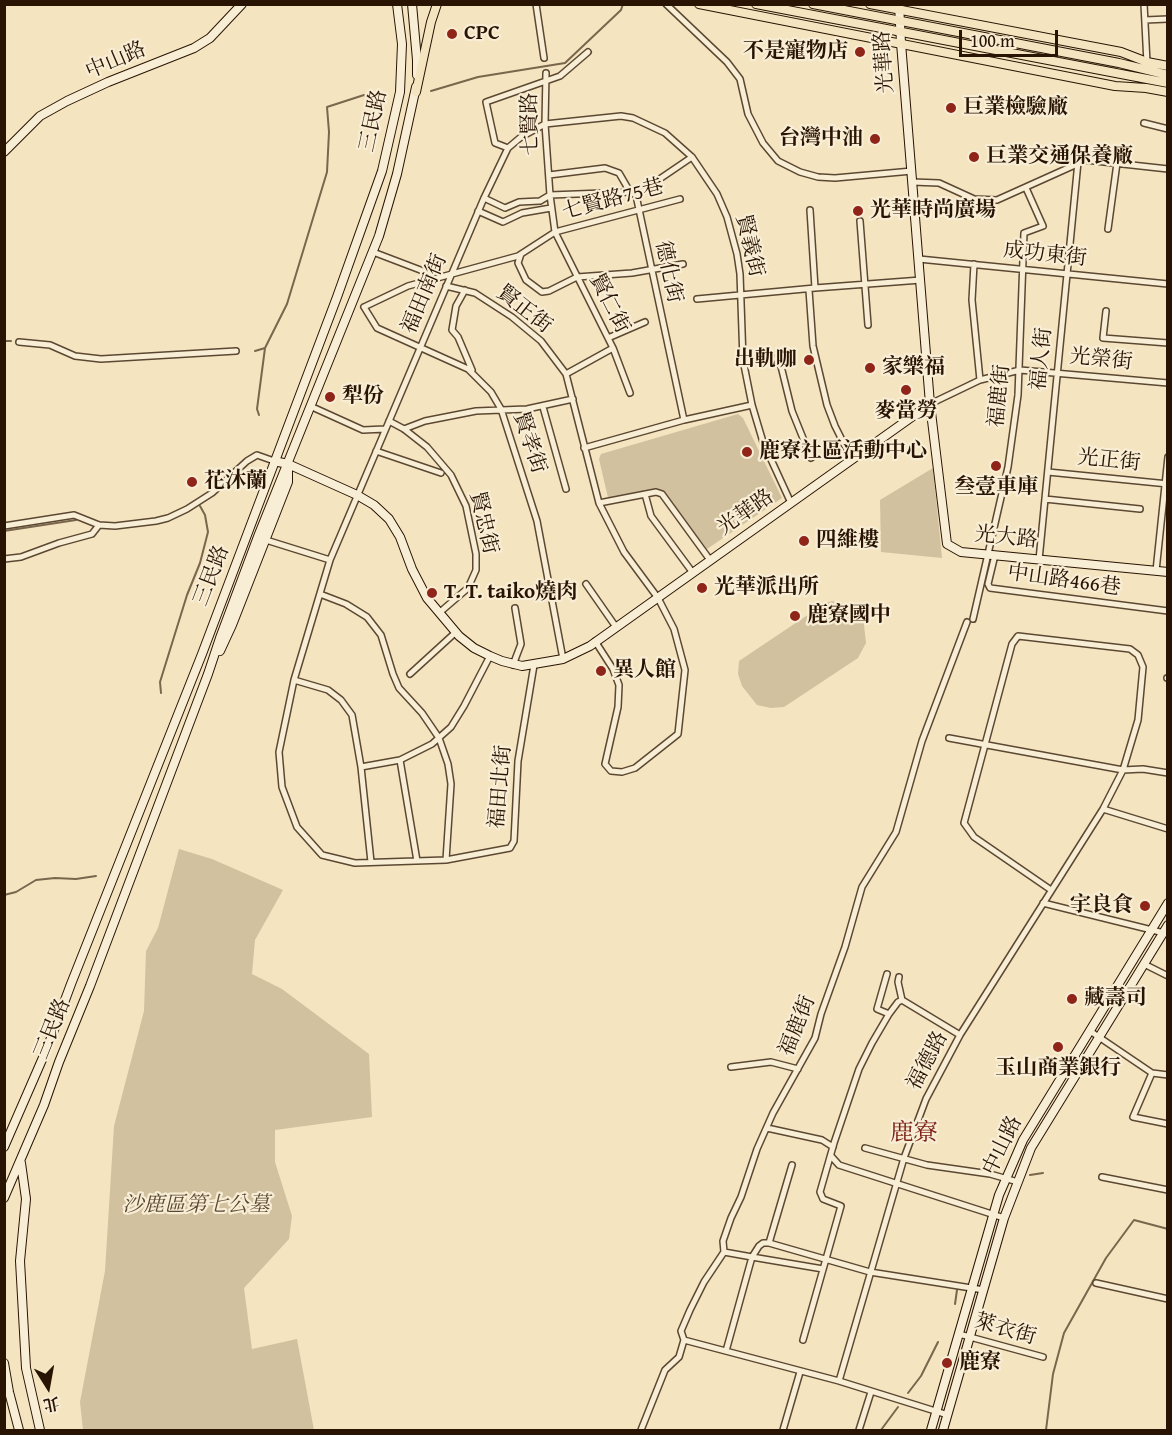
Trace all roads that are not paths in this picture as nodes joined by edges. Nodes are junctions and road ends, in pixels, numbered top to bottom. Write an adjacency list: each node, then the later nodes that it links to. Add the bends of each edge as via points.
1 (242, 4): 35 (street, 中山路, via 210,38 194,48 67,101 40,116)
2 (396, 4): 32 (street, 三民路, via 402,44)
3 (412, 4): 27 (street, 三民路)
4 (437, 4): 27 (main road)
5 (536, 4): 20 (street)
6 (666, 4): 40 (street, via 740,79 748,114 778,161 818,177)
7 (699, 4): 17 (main road)
8 (756, 4): 16 (main road)
9 (813, 4): 15 (main road)
10 (870, 4): 12 (main road)
11 (1144, 4): 14 (street)
12 (900, 7): 15 (street, 光華路); 23 (main road, via 1121,52)
13 (1167, 19): 14 (street)
14 (1145, 20): 23 (street)
15 (900, 21): 16 (street, 光華路); 23 (main road, via 1119,63)
16 (900, 32): 17 (main road); 18 (street, 光華路); 23 (main road, via 1117,75)
17 (886, 40): 18 (main road)
18 (901, 43): 23 (main road, via 1115,86); 40 (street, 光華路)
19 (588, 52): 25 (street, via 560,76)
20 (544, 58)
21 (1167, 66): 23 (main road)
22 (546, 73): 25 (street, 七賢路)
23 (1147, 75): 24 (main road); 26 (main road); 28 (main road)
24 (1167, 75)
25 (546, 82): 30 (street, 七賢路); 34 (street, via 486,102 495,143)
26 (1167, 83)
27 (416, 92): 33 (street, 三民路)
28 (1167, 92)
29 (1144, 123): 31 (street)
30 (545, 124): 34 (street, 福田南街); 36 (street, 賢義街, via 599,117 633,118 665,133); 41 (street, 七賢路)
31 (1167, 129)
32 (391, 132): 33 (street); 74 (street, 三民路, via 382,171)
33 (407, 134): 56 (street, 三民路)
34 (508, 148): 47 (street, 福田南街)
35 (4, 152)
36 (692, 157): 46 (street); 73 (street, 賢義街, via 727,217)
37 (1078, 162): 38 (street); 43 (street); 65 (street, 福人街)
38 (1117, 163): 39 (street); 54 (street)
39 (1167, 169)
40 (912, 171): 42 (street, 光華路)
41 (549, 175): 44 (street, 七賢路, via 604,168 619,173); 45 (street, 七賢路)
42 (912, 182): 43 (street, via 939,183 984,201 998,200); 58 (street, 光華路)
43 (1026, 188): 62 (street, 福鹿街, via 1043,226 1024,233)
44 (630, 192): 45 (street); 46 (street)
45 (550, 195): 47 (street, via 505,208); 49 (street, 七賢路)
46 (638, 196): 50 (street, 德化街)
47 (484, 198): 52 (street, 福田南街)
48 (680, 199): 50 (street, 七賢路75巷)
49 (551, 208): 52 (street, via 522,213 503,222); 55 (street, 七賢路)
50 (638, 210): 55 (street, 七賢路75巷); 61 (street, 德化街)
51 (810, 210): 71 (street)
52 (478, 211): 64 (street, 福田南街)
53 (860, 221): 68 (street)
54 (1108, 229)
55 (555, 232): 57 (street); 66 (street, 賢仁街)
56 (373, 252): 63 (street); 76 (street, 三民路)
57 (521, 254): 64 (street); 66 (street, via 519,263 526,280 542,292)
58 (919, 259): 60 (street, 成功東街); 67 (street, 光華路)
59 (683, 264): 61 (street)
60 (974, 264): 62 (street, 成功東街); 92 (street, via 972,300)
61 (650, 269): 66 (street); 101 (street, 德化街)
62 (1022, 269): 65 (street, 成功東街); 88 (street, 福鹿街)
63 (423, 271)
64 (452, 273): 70 (street, 福田南街); 77 (street, via 408,285)
65 (1067, 274): 69 (street, 成功東街); 89 (street, 福人街)
66 (577, 277): 81 (street, 賢仁街)
67 (921, 280): 68 (street); 96 (street, 光華路)
68 (865, 284): 71 (street); 80 (street)
69 (1167, 284)
70 (446, 286): 72 (street, 賢正街); 84 (street, 福田南街)
71 (812, 289): 73 (street); 109 (street, via 813,346 827,405)
72 (465, 290): 90 (street, via 456,306 452,330); 91 (street, 賢正街, via 512,317 541,341)
73 (742, 295): 75 (street); 97 (street, 賢義街, via 743,360)
74 (338, 297): 76 (street); 110 (street, 三民路)
75 (697, 299)
76 (352, 301): 77 (street); 98 (street, 三民路)
77 (364, 307): 84 (street, 賢孝街, via 377,328)
78 (1106, 311): 83 (street, via 1103,338)
79 (645, 322): 81 (street)
80 (868, 325)
81 (608, 338): 85 (street, 賢仁街)
82 (19, 342): 86 (street, via 50,345 75,356 101,359)
83 (1167, 343)
84 (420, 347): 90 (street, 賢孝街); 102 (street, 福田南街)
85 (613, 348): 91 (street); 94 (street, 賢仁街)
86 (236, 351)
87 (778, 354): 108 (street, via 792,411)
88 (1020, 370): 89 (street, 光榮街); 92 (street, 光榮街); 125 (street, 福鹿街, via 1008,467)
89 (1058, 372): 93 (street, 光榮街); 112 (street, 福人街)
90 (473, 373): 100 (street, 賢孝街)
91 (566, 374): 95 (street, 賢正街)
92 (980, 380): 96 (street, 光榮街)
93 (1167, 383)
94 (630, 393)
95 (573, 399): 99 (street); 105 (street, 賢正街)
96 (930, 404): 109 (street, 光華路); 125 (street, 光大路, via 947,544 961,552)
97 (752, 405): 101 (street); 120 (street, 賢義街)
98 (310, 406): 103 (street, via 363,430); 111 (street, 三民路)
99 (543, 406): 100 (street); 115 (street)
100 (501, 410): 104 (street, via 476,411); 143 (street, 賢孝街, via 537,520)
101 (684, 420): 105 (street)
102 (389, 421): 103 (street, 福田南街); 104 (street, 賢忠街)
103 (385, 429): 106 (street, 福田南街)
104 (404, 429): 138 (street, 賢忠街, via 427,447 451,475 466,506 472,531 476,570 468,588)
105 (584, 448): 119 (street, 賢正街)
106 (376, 451): 113 (street); 117 (street, 福田南街)
107 (1167, 457): 114 (street)
108 (812, 458)
109 (852, 460): 120 (street, 光華路)
110 (274, 461): 111 (street, 光華路); 122 (street, via 257,455 212,493 168,518); 152 (street, 三民路)
111 (288, 464): 117 (street, 光華路); 124 (street, 三民路, via 288,482); 146 (street, 三民路)
112 (1048, 472): 114 (street, 光正街); 118 (street, 福人街)
113 (441, 473)
114 (1166, 484): 130 (street)
115 (566, 489)
116 (645, 494): 119 (street); 128 (street, via 662,494); 132 (street, via 651,516)
117 (357, 495): 127 (street, 福田北街); 138 (street, 光華路, via 389,519 420,585)
118 (1045, 499): 121 (street); 129 (street, 福人街)
119 (599, 503): 135 (street, 賢正街, via 624,552)
120 (791, 503): 128 (street, 光華路)
121 (1140, 509)
122 (99, 525): 123 (street, via 74,515); 126 (street, via 92,534)
123 (4, 526)
124 (266, 540): 127 (street); 146 (street, 三民路)
125 (991, 555): 129 (street, 光大路); 137 (street, 中山路466巷, via 990,588); 179 (street, 福鹿街, via 922,741 896,832 862,887 815,1038)
126 (4, 559)
127 (330, 560): 134 (street, 福田北街)
128 (710, 560): 132 (street, 光華路)
129 (1039, 560): 130 (street, 光大路)
130 (1156, 571): 131 (street, 光大路)
131 (1167, 572)
132 (693, 573): 135 (street, 光華路)
133 (586, 584): 139 (street)
134 (320, 594): 148 (street, 福田北街); 149 (street, via 366,617 381,635 399,688)
135 (658, 598): 139 (street, 光華路); 141 (street, 賢正街, via 674,629 685,670 678,734 635,768 622,772 610,771 605,764 619,685)
136 (515, 608): 145 (street, via 521,644)
137 (1167, 611)
138 (439, 614): 140 (street, 光華路)
139 (616, 627): 141 (street, 光華路)
140 (456, 632): 142 (street, 光華路); 147 (street)
141 (595, 641): 143 (street, 光華路)
142 (490, 656): 145 (street, 光華路); 149 (street, via 451,727)
143 (563, 659): 144 (street, 光華路)
144 (534, 664): 145 (street, 光華路); 160 (street, 福田北街, via 518,761 514,841 510,848)
145 (513, 665)
146 (208, 674): 154 (street, 三民路)
147 (410, 674)
148 (294, 680): 155 (street, via 328,690 347,707 352,715); 162 (street, 福田北街, via 279,752 287,804 297,827 322,855 355,863)
149 (439, 738): 153 (street); 160 (street, via 451,784)
150 (949, 738): 151 (street)
151 (985, 743): 156 (street); 156 (street, 福德路, via 1012,644 1018,636 1130,649 1143,667 1138,720); 163 (street, via 964,823 974,837)
152 (160, 760): 154 (street); 184 (street, 三民路, via 48,1046)
153 (400, 760): 155 (street); 161 (street)
154 (175, 764): 189 (street, 三民路)
155 (361, 767): 162 (street)
156 (1123, 770): 157 (street); 158 (street, 福德路)
157 (1167, 773)
158 (1103, 809): 159 (street); 163 (street, 福德路)
159 (1167, 829)
160 (446, 860): 161 (street, 福田北街)
161 (417, 861): 162 (street, 福田北街)
162 (371, 862)
163 (1051, 890): 164 (street, 福德路)
164 (1043, 903): 167 (street); 176 (street, 福德路)
165 (1167, 903): 167 (street, 中山路)
166 (1167, 925): 168 (street, 中山路)
167 (1150, 931): 168 (street); 175 (street, 中山路)
168 (1165, 934): 169 (street, 中山路)
169 (1144, 964): 171 (street); 177 (street, 中山路)
170 (887, 974): 174 (street, via 877,1009)
171 (1167, 976)
172 (899, 977): 173 (street)
173 (902, 1000): 174 (street); 176 (street)
174 (889, 1014): 185 (street, via 860,1069)
175 (1090, 1031): 177 (street); 192 (street, 中山路, via 1023,1140)
176 (960, 1035): 188 (street, 福德路, via 926,1099)
177 (1100, 1037): 180 (street); 193 (street, 中山路, via 1031,1148)
178 (731, 1067): 179 (street, via 771,1062)
179 (798, 1069): 183 (street, 福鹿街)
180 (1152, 1074): 181 (street); 182 (street, via 1133,1117)
181 (1167, 1075)
182 (1167, 1124)
183 (767, 1128): 185 (street, via 822,1140); 200 (street, 福鹿街, via 723,1241)
184 (4, 1147)
185 (833, 1147): 187 (street)
186 (865, 1148): 188 (street)
187 (831, 1156): 194 (street, via 839,1165); 202 (street, via 820,1192 823,1199 841,1206)
188 (904, 1158): 192 (street); 194 (street, 福德路)
189 (21, 1162): 196 (street, 三民路); 222 (street, 三民路, via 26,1199 20,1261 26,1368)
190 (792, 1165): 199 (street)
191 (1102, 1177): 195 (street)
192 (1005, 1179): 193 (street); 197 (street, 中山路)
193 (1018, 1182): 198 (street, 中山路)
194 (897, 1183): 197 (street); 204 (street, 福德路)
195 (1167, 1190)
196 (4, 1198)
197 (993, 1215): 198 (street); 206 (street, 中山路)
198 (1004, 1218): 207 (street, 中山路)
199 (769, 1243): 201 (street, via 759,1246); 202 (street)
200 (724, 1252): 201 (street); 211 (street, 福鹿街, via 690,1310 681,1331)
201 (752, 1257): 203 (street); 213 (street)
202 (826, 1260): 203 (street); 204 (street)
203 (823, 1269): 212 (street)
204 (870, 1272): 206 (street); 217 (street, 福德路)
205 (1096, 1283): 208 (street)
206 (972, 1288): 207 (street); 209 (street, 中山路)
207 (984, 1290): 210 (street, 中山路)
208 (1167, 1299)
209 (959, 1334): 210 (street, 萊衣街); 219 (street, 中山路)
210 (970, 1337): 214 (street, 萊衣街); 220 (street, 中山路)
211 (684, 1340): 213 (street); 223 (street, 福鹿街, via 679,1357 665,1370)
212 (803, 1340)
213 (726, 1351): 216 (street)
214 (1043, 1357)
215 (4, 1363): 221 (street)
216 (800, 1372): 217 (street); 224 (street)
217 (839, 1381): 218 (street)
218 (871, 1392): 219 (street); 225 (street)
219 (936, 1412): 220 (street); 226 (street, 中山路)
220 (948, 1415): 227 (street, 中山路)
221 (19, 1431)
222 (40, 1431)
223 (641, 1431)
224 (783, 1431)
225 (859, 1431)
226 (931, 1431)
227 (944, 1431)

